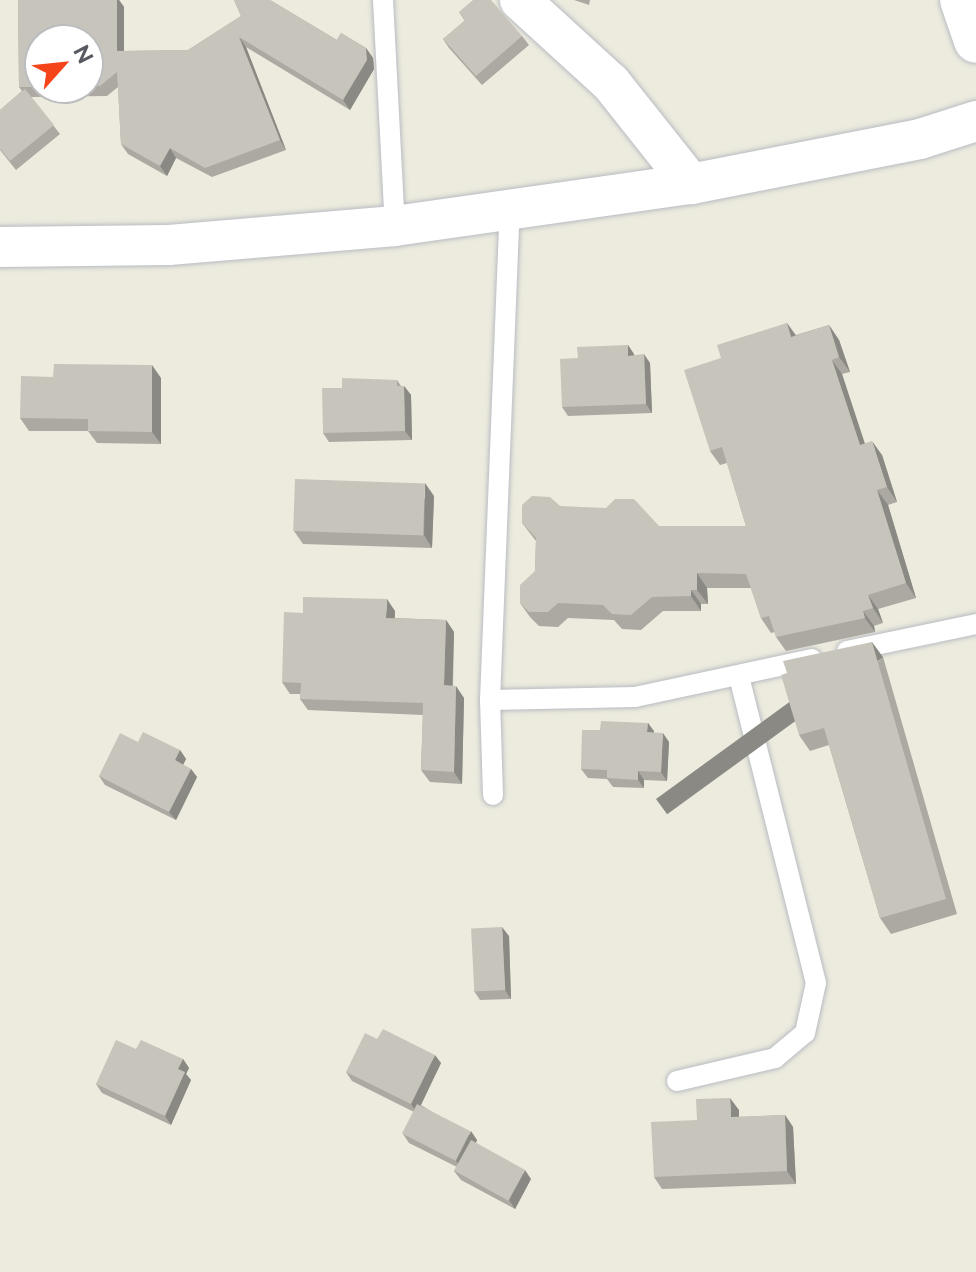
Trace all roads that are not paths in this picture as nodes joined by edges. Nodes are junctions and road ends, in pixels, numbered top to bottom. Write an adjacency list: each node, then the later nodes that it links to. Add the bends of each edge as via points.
1 (383, 0): 8 (lane)
2 (520, 0): 6 (street, via 611,83)
3 (962, 0): 4 (street)
4 (976, 41)
5 (976, 121): 6 (street, via 920,139)
6 (691, 184): 7 (street)
7 (510, 209): 8 (street); 12 (lane)
8 (395, 226): 9 (street, via 169,245)
9 (0, 247)
10 (976, 624): 11 (lane)
11 (739, 676): 12 (lane, via 635,697); 14 (lane, via 816,983 805,1033 775,1058)
12 (490, 700): 13 (lane)
13 (493, 795)
14 (677, 1081)

